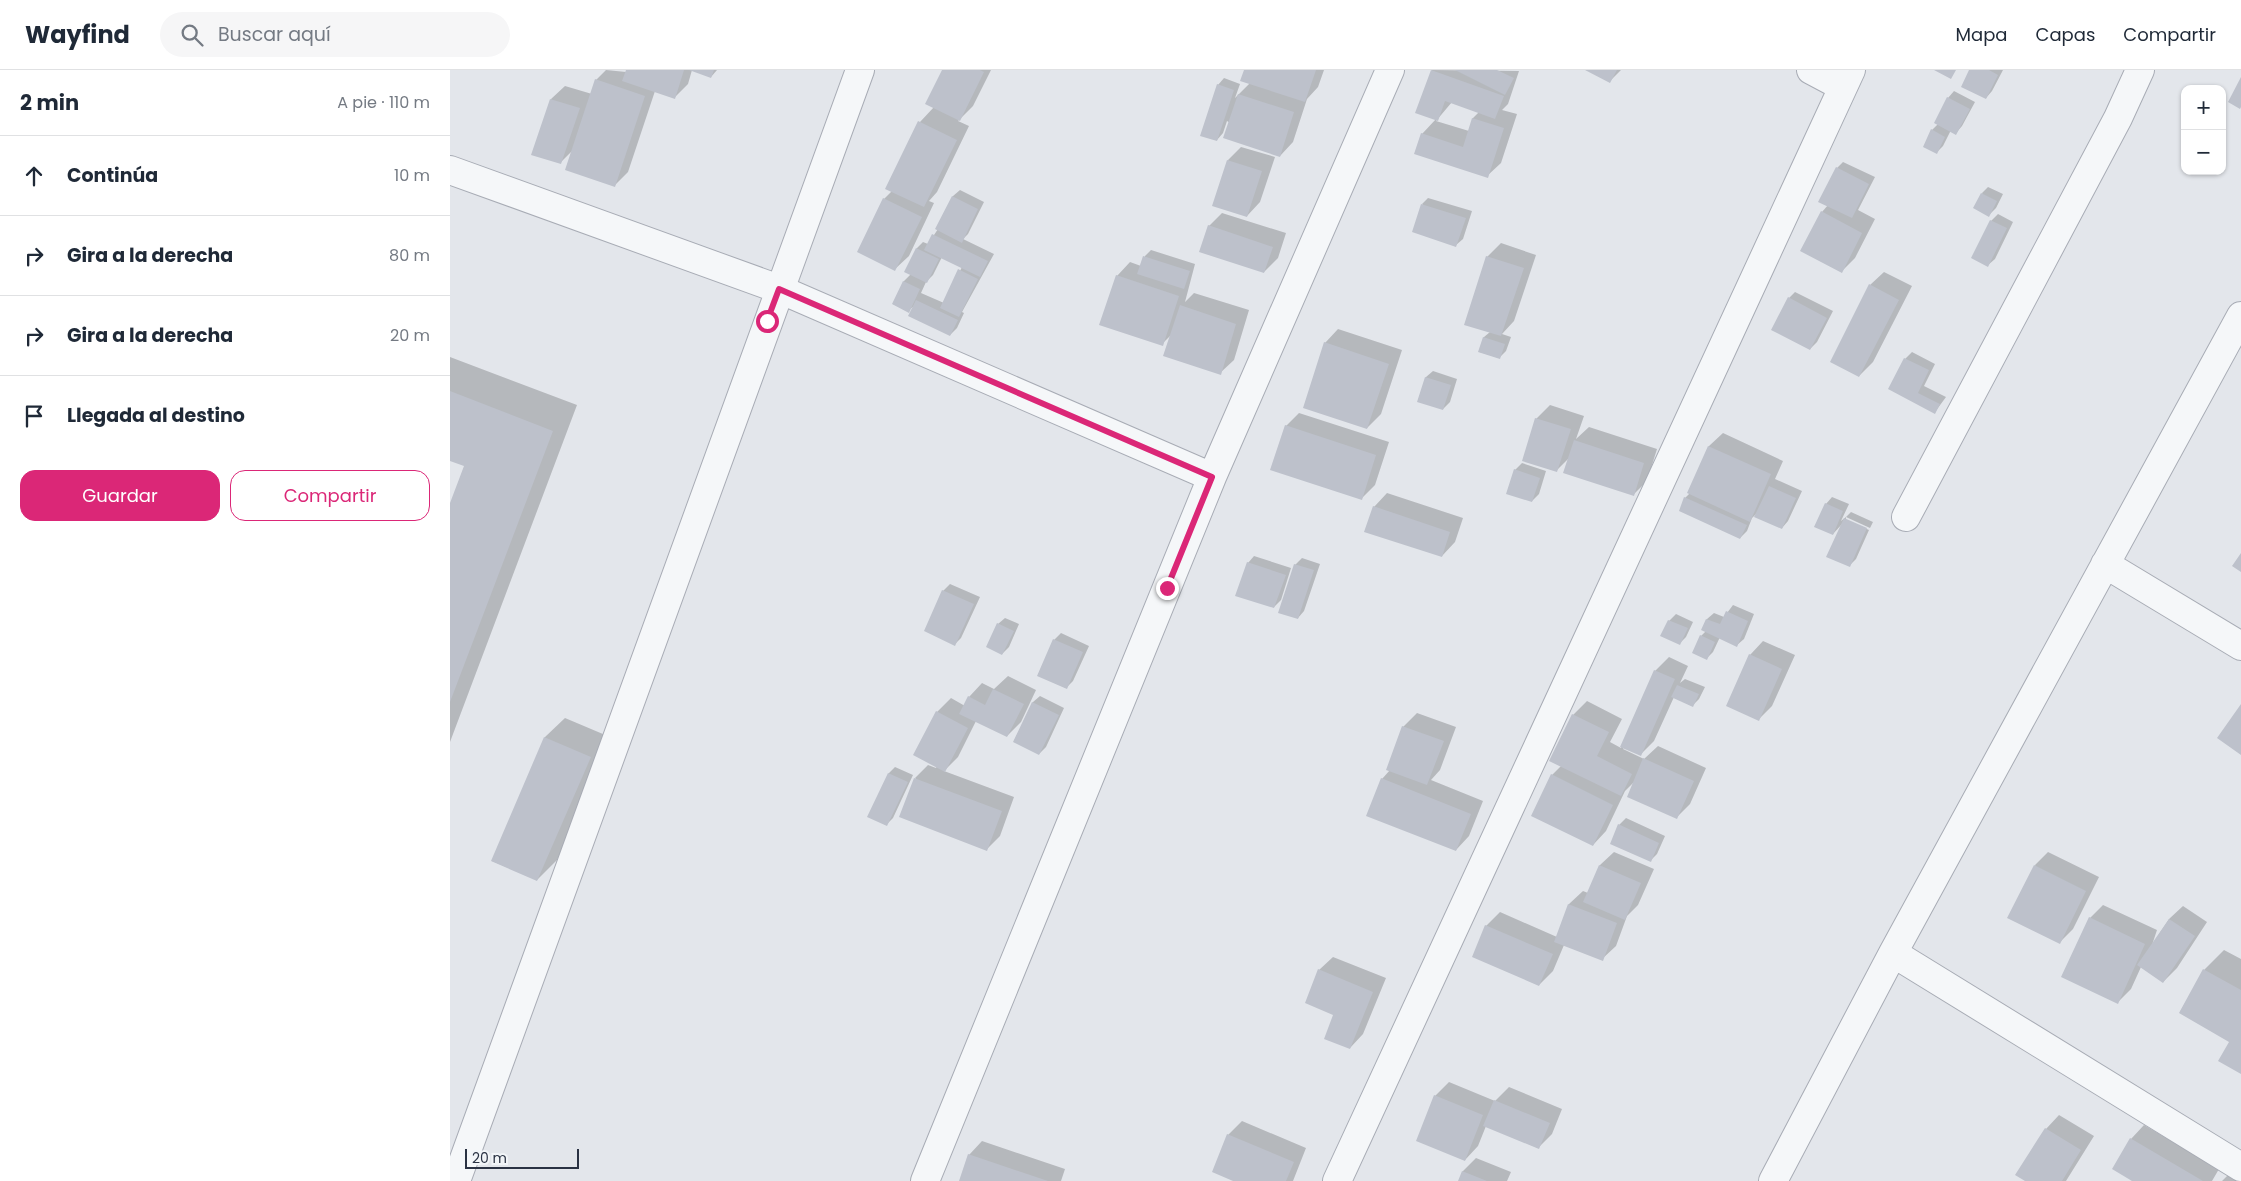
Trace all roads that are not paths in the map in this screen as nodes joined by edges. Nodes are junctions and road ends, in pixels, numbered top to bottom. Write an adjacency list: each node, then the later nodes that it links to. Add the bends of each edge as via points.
1 (860, 70): 7 (street)
2 (1390, 70): 9 (street)
3 (1811, 70): 5 (street)
4 (2140, 70): 10 (street, via 2118,118)
5 (1847, 78): 17 (street)
6 (450, 170): 7 (street)
7 (779, 289): 9 (street); 15 (street)
8 (2241, 316): 11 (street)
9 (1212, 477): 16 (street)
10 (1906, 517)
11 (2105, 564): 12 (street); 13 (street)
12 (2241, 646)
13 (1893, 953): 14 (street); 18 (street)
14 (2241, 1168)
15 (456, 1181)
16 (924, 1181)
17 (1337, 1181)
18 (1773, 1181)

